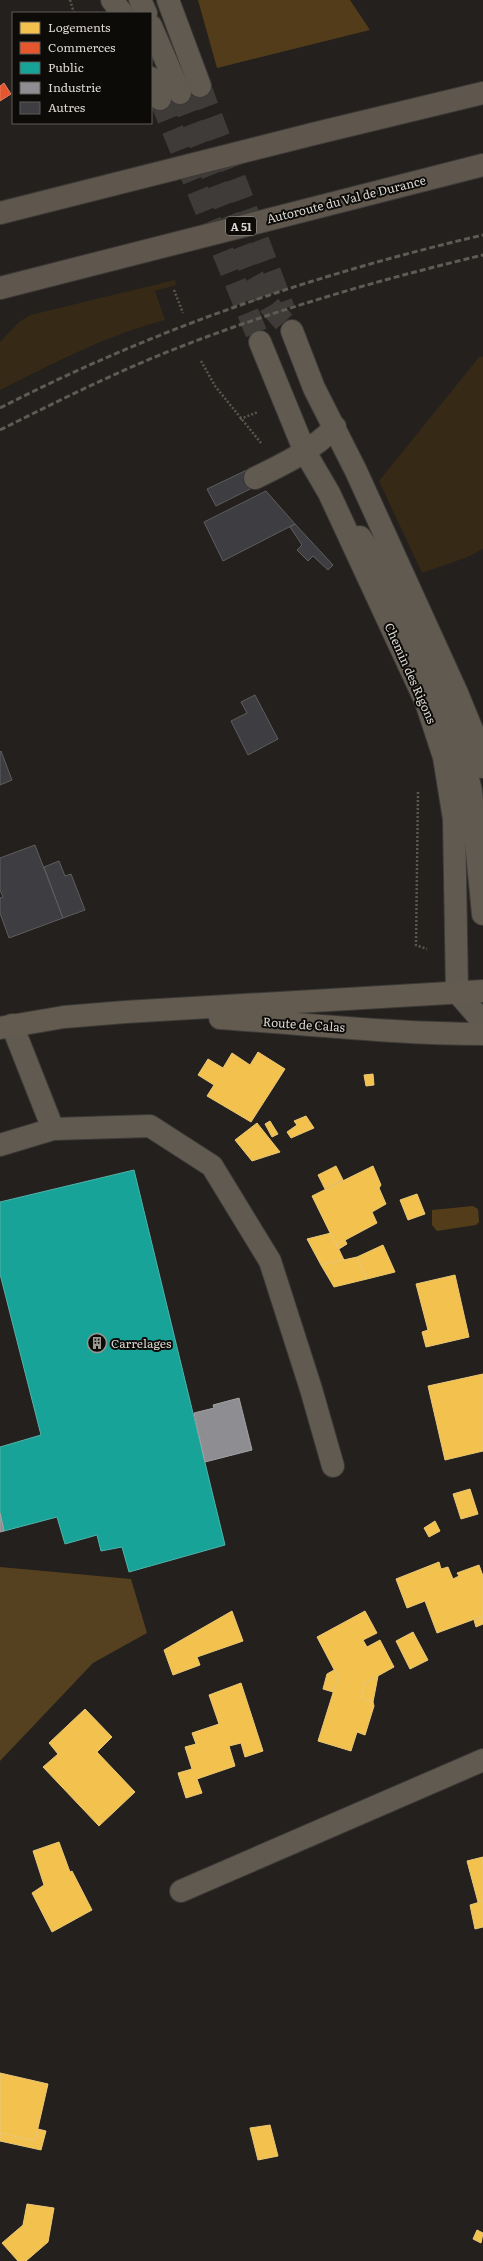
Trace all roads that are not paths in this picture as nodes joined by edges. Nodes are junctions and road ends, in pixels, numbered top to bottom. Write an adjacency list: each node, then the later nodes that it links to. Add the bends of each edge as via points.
1 (112, 0): 4 (street)
2 (140, 0): 5 (street)
3 (168, 0): 8 (street)
4 (121, 12)
5 (146, 12)
6 (152, 28): 8 (street)
7 (152, 78): 8 (street)
8 (180, 92)
9 (483, 93): 11 (highway)
10 (483, 164): 12 (highway, Autoroute du Val de Durance / A 51)
11 (0, 213)
12 (0, 288)
13 (292, 331): 15 (street, via 314,388)
14 (260, 342): 16 (street, Chemin des Rigons)
15 (335, 427): 16 (street, via 322,441); 19 (street)
16 (305, 452): 17 (street); 18 (street, Chemin des Rigons)
17 (255, 478)
18 (329, 494): 21 (street, Chemin des Rigons, via 381,566 447,710 461,749 471,790); 23 (street, Chemin des Rigons, via 426,702 444,757 454,819)
19 (480, 742): 20 (street)
20 (483, 767)
21 (483, 914)
22 (483, 991): 23 (main road, Route de Calas)
23 (457, 992): 24 (main road, Route de Calas); 25 (street)
24 (125, 1012): 26 (main road, Route de Calas); 27 (main road, Route de Calas, via 350,1026 411,1033)
25 (483, 1022)
26 (6, 1027): 28 (street)
27 (483, 1034)
28 (53, 1129): 29 (street); 30 (street, via 150,1126 212,1166 270,1261)
29 (0, 1145)
30 (333, 1466)
31 (483, 1760): 32 (street)
32 (181, 1891)

